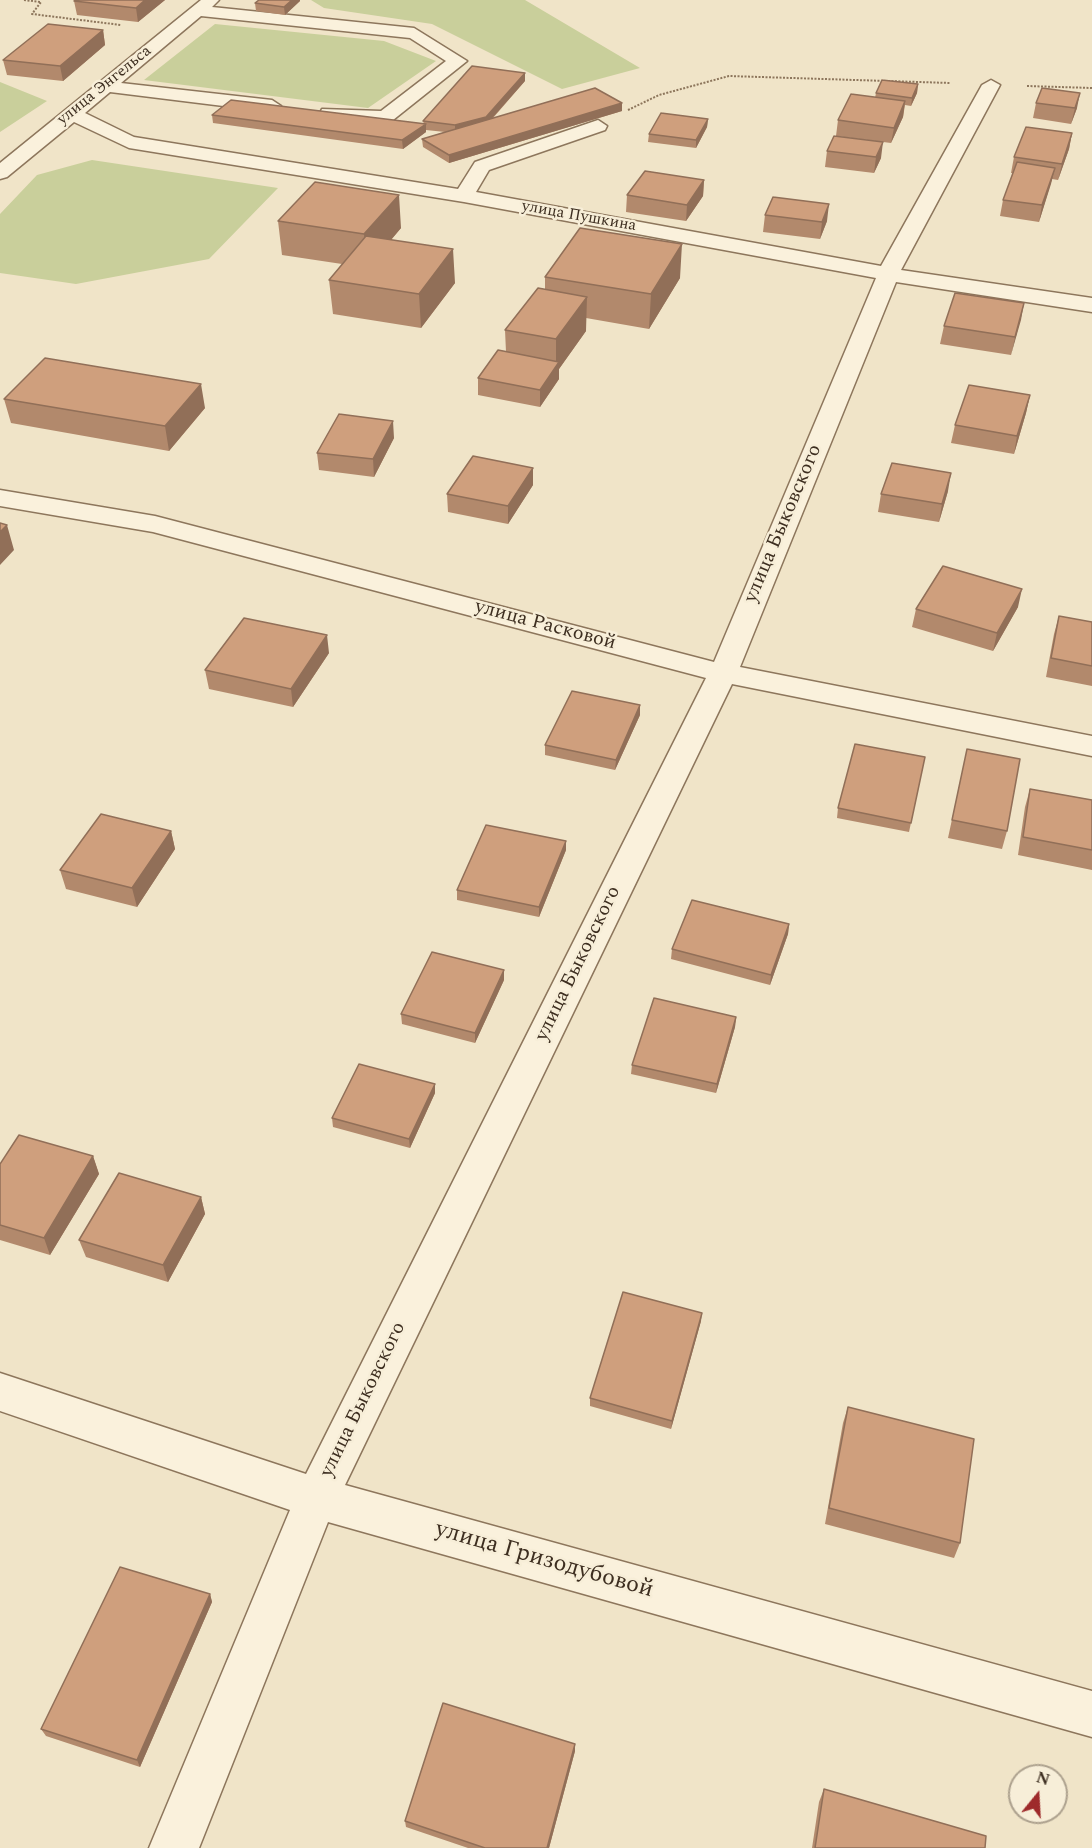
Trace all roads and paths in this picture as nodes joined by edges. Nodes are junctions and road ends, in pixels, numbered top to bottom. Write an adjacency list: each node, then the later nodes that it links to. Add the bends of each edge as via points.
1 (24, 0): 3 (path, via 41,2 32,14)
2 (204, 6): 3 (street, улица Энгельса); 8 (street, via 414,33 458,61 386,116 368,118)
3 (173, 31): 5 (street, улица Энгельса)
4 (991, 85): 6 (path); 10 (path, via 729,76 659,95); 13 (street, улица Быковского)
5 (104, 86): 7 (street); 9 (street, улица Энгельса)
6 (1092, 88)
7 (288, 108)
8 (311, 111)
9 (71, 113): 11 (street, улица Энгельса); 12 (street, улица Пушкина, via 129,142)
10 (598, 126): 12 (street, via 482,166)
11 (0, 172)
12 (464, 196): 13 (street, улица Пушкина)
13 (888, 274): 14 (street, улица Пушкина); 16 (street, улица Быковского)
14 (1092, 305)
15 (0, 498): 16 (street, улица Расковой, via 155,524)
16 (723, 673): 17 (street, улица Расковой); 19 (street, улица Быковского)
17 (1092, 746)
18 (0, 1392): 19 (street, улица Гризодубовой)
19 (316, 1498): 20 (street, улица Гризодубовой); 21 (street, улица Быковского)
20 (1092, 1714)
21 (174, 1848)

